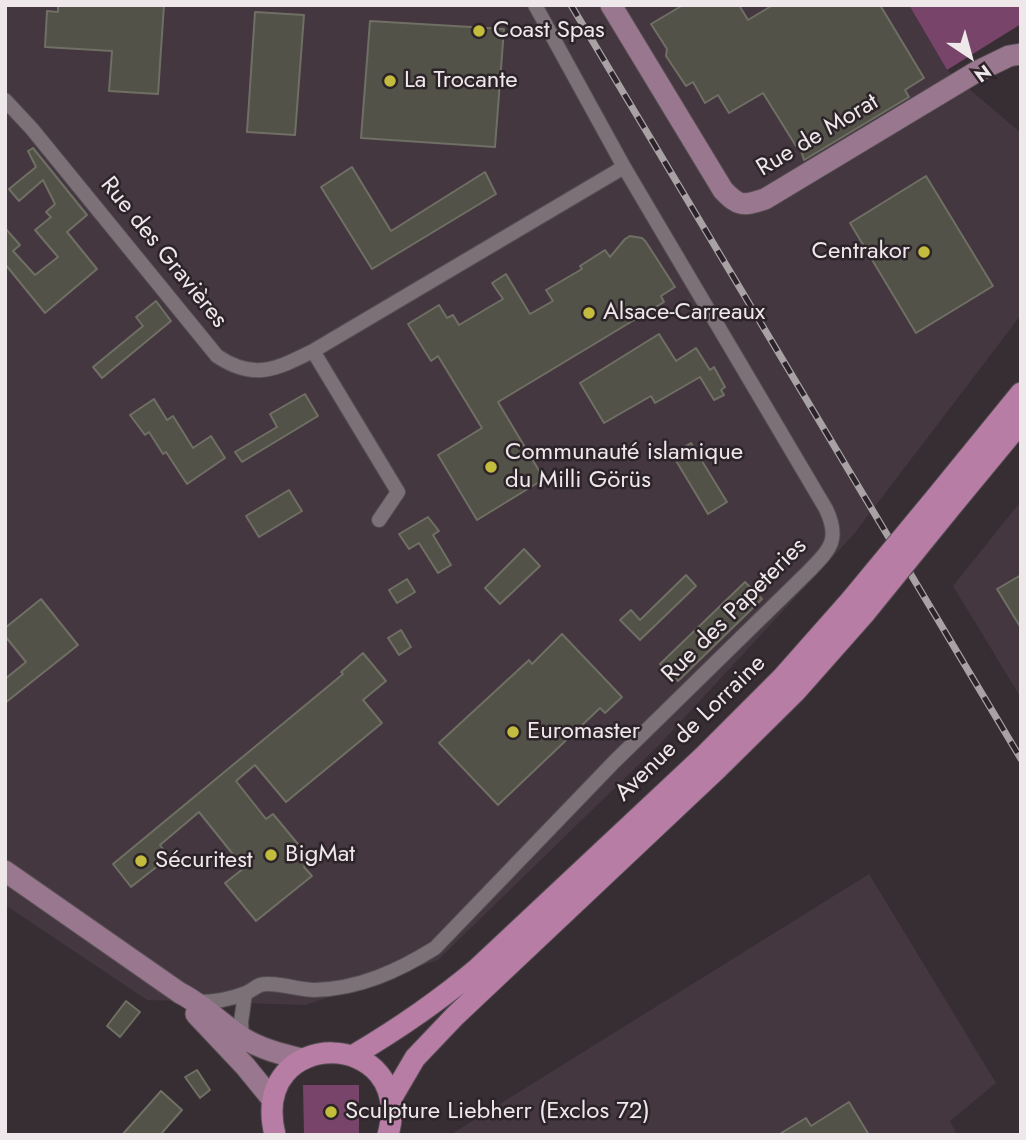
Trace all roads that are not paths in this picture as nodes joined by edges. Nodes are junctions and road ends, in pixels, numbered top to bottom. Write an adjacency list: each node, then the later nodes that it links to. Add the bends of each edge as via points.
1 (535, 5): 5 (street, Rue des Papeteries)
2 (611, 5): 3 (street, Rue de Morat, via 723,190 742,205 765,199 976,72)
3 (1021, 54)
4 (5, 100): 6 (street, Rue des Gravières, via 217,356 234,367 258,372)
5 (624, 167): 6 (street, Rue des Gravières); 13 (street, Rue des Papeteries, via 827,509 835,535 828,551 614,762 435,948 361,984 312,990 262,984)
6 (313, 351): 10 (street, via 398,492)
7 (1021, 393): 9 (main road, Avenue de Lorraine)
8 (1021, 422): 9 (main road, Avenue de Lorraine)
9 (949, 496): 11 (main road, Avenue de Lorraine, bridge)
10 (379, 520)
11 (858, 607): 16 (main road, Avenue de Lorraine, via 478,968 443,998); 19 (main road, Avenue de Lorraine, via 796,691 431,1041 415,1058)
12 (5, 872): 14 (street)
13 (245, 993): 14 (street, Rue des Papeteries, via 213,1002); 15 (street)
14 (189, 997): 15 (street); 18 (street, via 190,1009)
15 (242, 1037): 17 (street)
16 (354, 1055): 17 (main road, via 336,1051); 19 (main road, via 384,1080)
17 (301, 1059): 18 (main road, via 278,1083)
18 (272, 1099): 20 (main road)
19 (391, 1099): 21 (main road)
20 (275, 1135)
21 (388, 1135)

